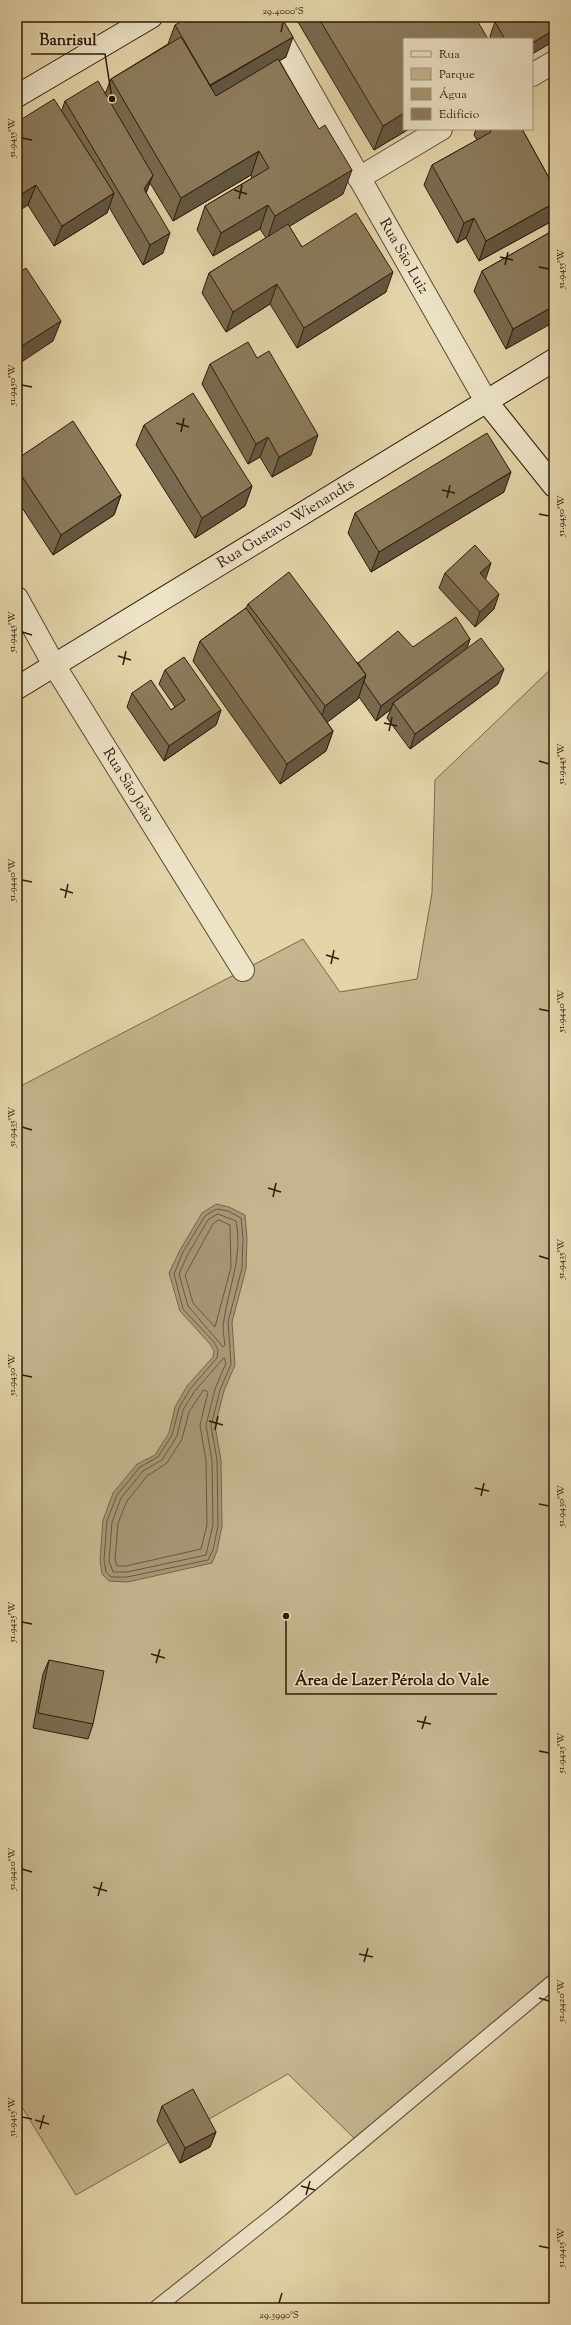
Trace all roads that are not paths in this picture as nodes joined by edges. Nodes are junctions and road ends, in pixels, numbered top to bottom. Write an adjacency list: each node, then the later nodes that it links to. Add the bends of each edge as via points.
1 (151, 17): 5 (street)
2 (268, 17): 7 (street, Rua São Luiz)
3 (554, 62): 4 (street)
4 (533, 74)
5 (17, 96)
6 (439, 130): 7 (street)
7 (359, 178): 9 (street, Rua São Luiz)
8 (554, 360): 9 (street, Rua Gustavo Wienandts)
9 (486, 401): 10 (street, Rua São Luiz); 12 (street, Rua Gustavo Wienandts)
10 (554, 486)
11 (17, 598): 12 (street, Rua São João)
12 (54, 665): 13 (street, Rua Gustavo Wienandts); 14 (street, Rua São João)
13 (17, 688)
14 (243, 970)
15 (554, 1981): 16 (lane, via 281,2209)
16 (156, 2308)

